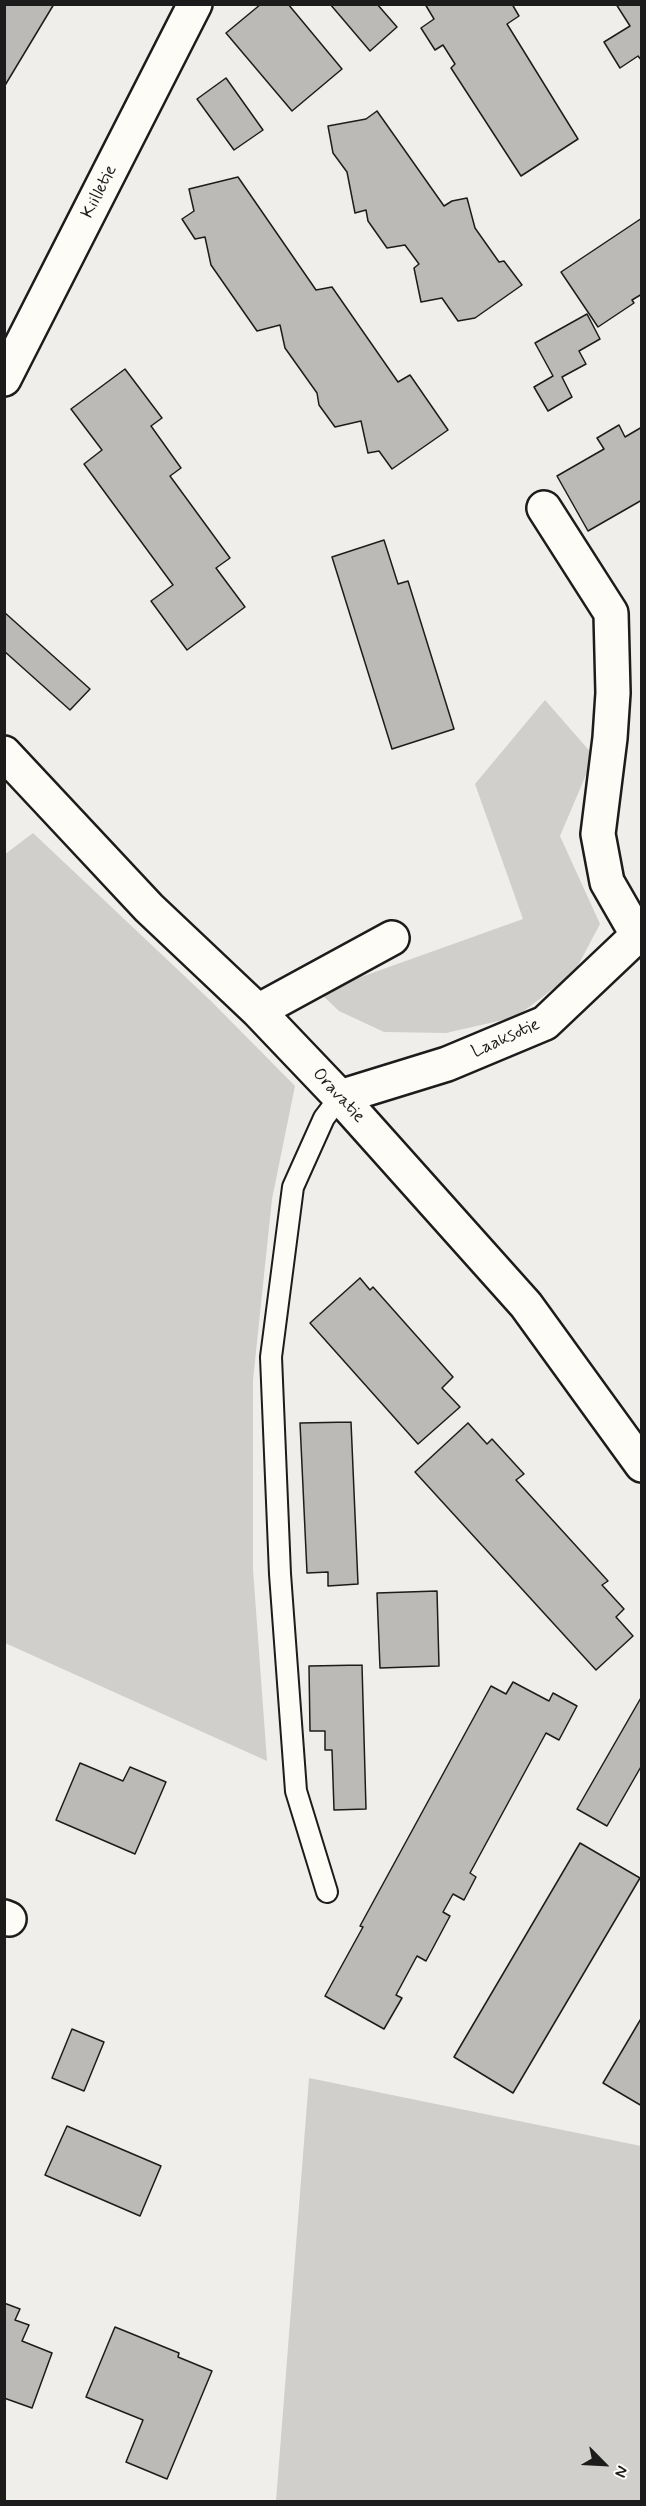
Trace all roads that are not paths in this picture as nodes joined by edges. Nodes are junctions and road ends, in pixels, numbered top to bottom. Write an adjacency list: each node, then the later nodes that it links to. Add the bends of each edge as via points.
1 (195, 4): 2 (street, Kiilletie)
2 (4, 379)
3 (544, 508): 5 (street, via 611,613 613,693 598,834 607,882)
4 (4, 753): 7 (street, Oravatie, via 149,908)
5 (640, 934): 8 (street, Laaksotie, via 545,1023 447,1064)
6 (392, 939): 7 (street)
7 (258, 1011): 8 (street, Oravatie)
8 (340, 1097): 9 (street, Oravatie, via 526,1305); 10 (lane, via 324,1119 293,1187 271,1357 280,1574 296,1791)
9 (642, 1465)
10 (327, 1893)

